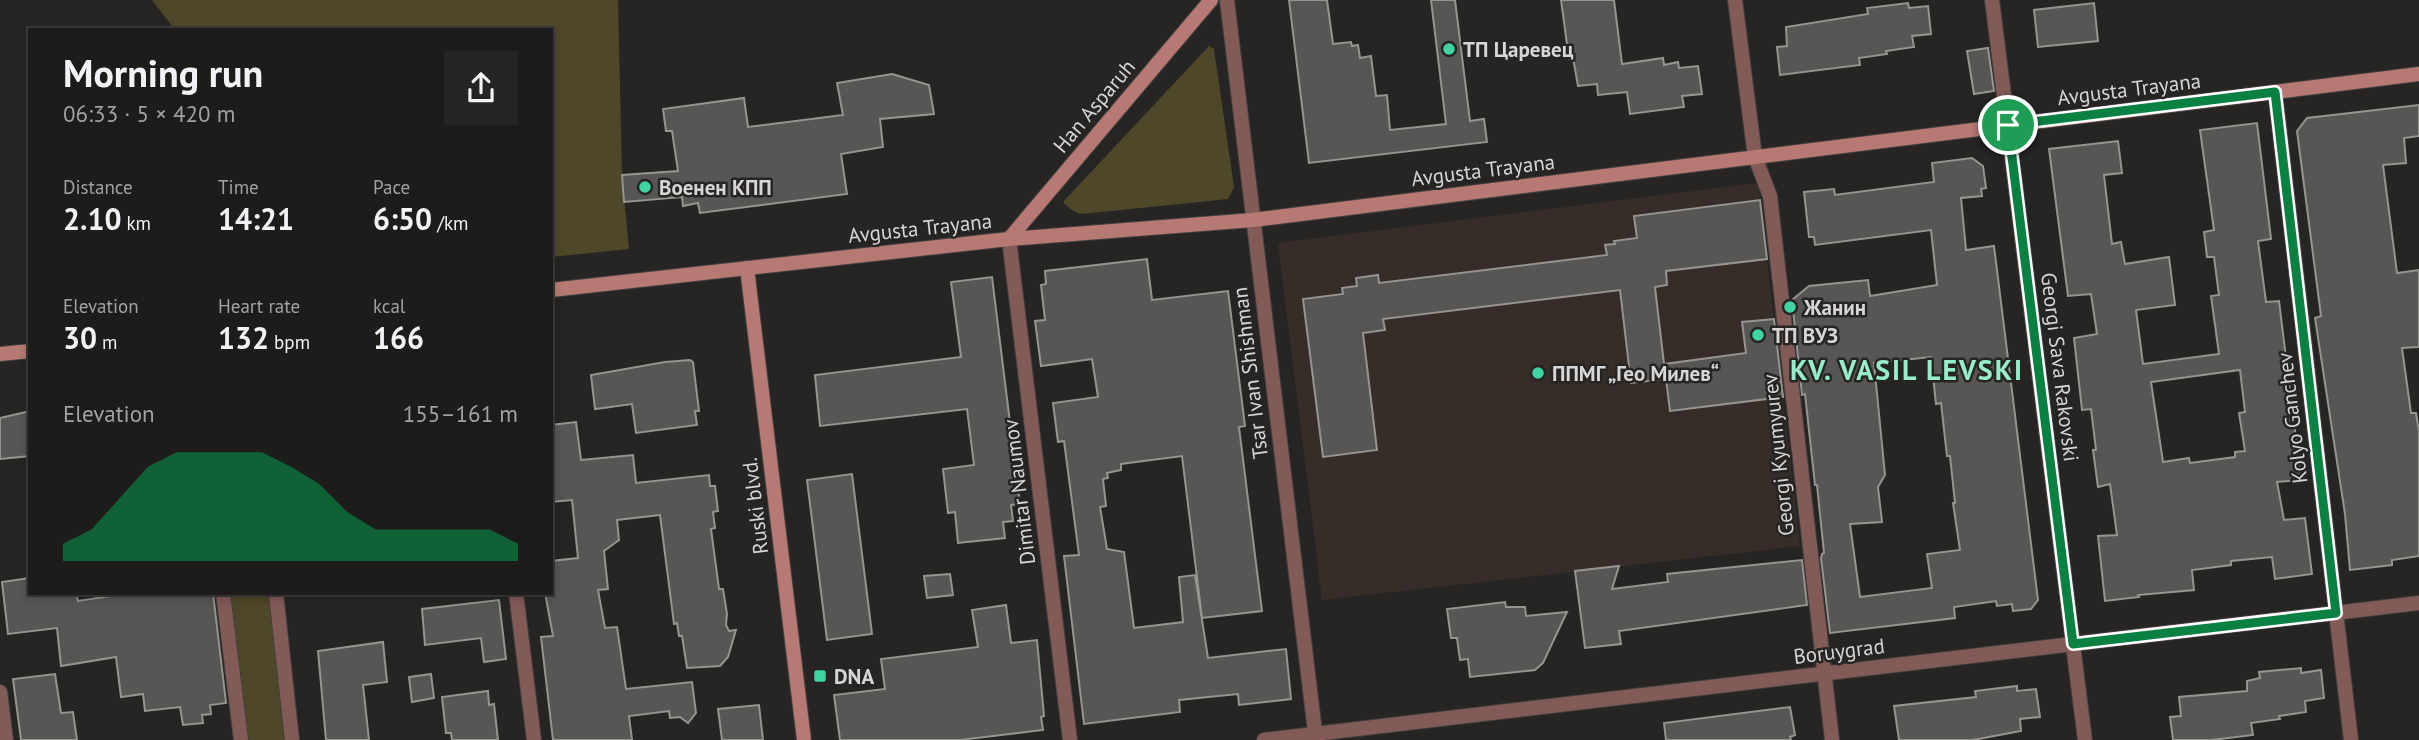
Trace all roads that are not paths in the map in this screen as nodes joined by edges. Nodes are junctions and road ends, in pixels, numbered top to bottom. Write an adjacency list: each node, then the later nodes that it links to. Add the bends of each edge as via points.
1 (1210, 0): 10 (street, Han Asparuh)
2 (1227, 0): 9 (street, Tsar Ivan Shishman)
3 (1735, 0): 8 (street, Georgi Kyumyurev)
4 (1993, 0): 7 (street, Georgi Sava Rakovski)
5 (2419, 74): 6 (street, Avgusta Trayana)
6 (2275, 92): 7 (street, Avgusta Trayana); 19 (street, Kolyo Ganchev)
7 (2008, 125): 8 (street, Avgusta Trayana); 20 (street, Georgi Sava Rakovski)
8 (1755, 157): 9 (street, Avgusta Trayana); 21 (street, Georgi Kyumyurev, via 1770,196)
9 (1253, 220): 10 (street, Avgusta Trayana); 23 (street, Tsar Ivan Shishman)
10 (1009, 239): 11 (street, Avgusta Trayana); 29 (street, Dimitar Naumov)
11 (747, 268): 12 (street, Avgusta Trayana); 28 (street, Ruski blvd.)
12 (553, 290)
13 (28, 351): 14 (street)
14 (0, 354)
15 (223, 595): 25 (street)
16 (276, 595): 26 (street)
17 (516, 595): 27 (street)
18 (2419, 603): 19 (street, Boruygrad)
19 (2336, 613): 20 (street, Boruygrad); 33 (street, Kolyo Ganchev)
20 (2073, 644): 21 (street, Boruygrad); 32 (street, Georgi Sava Rakovski)
21 (1824, 674): 23 (street, Boruygrad); 31 (street, Georgi Kyumyurev)
22 (0, 692): 24 (street)
23 (1316, 737): 30 (street, Boruygrad)
24 (6, 740)
25 (241, 740)
26 (292, 740)
27 (534, 740)
28 (804, 740)
29 (1070, 740)
30 (1264, 740)
31 (1832, 740)
32 (2085, 740)
33 (2351, 740)

